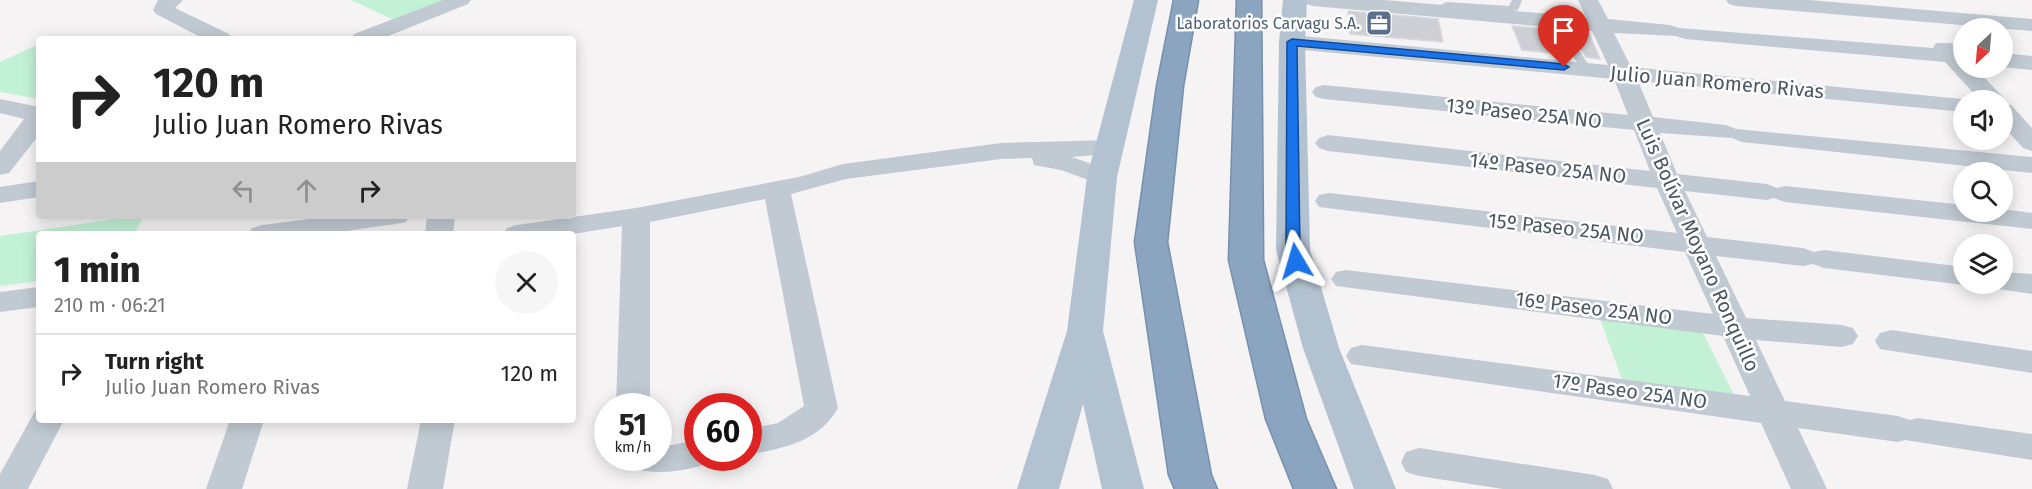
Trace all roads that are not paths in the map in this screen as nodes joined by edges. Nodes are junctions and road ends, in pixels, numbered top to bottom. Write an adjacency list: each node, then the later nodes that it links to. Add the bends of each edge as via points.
1 (173, 0): 14 (street, via 163,10)
2 (461, 0): 15 (street)
3 (1146, 0): 34 (main road)
4 (1186, 0): 75 (highway, via 1170,86 1151,242 1190,475)
5 (1248, 0): 76 (highway, via 1246,260 1286,419)
6 (1295, 0): 16 (main road)
7 (1313, 0): 12 (street)
8 (1378, 0): 9 (lane, via 1497,9 1515,8)
9 (1517, 0)
10 (1736, 0): 11 (street)
11 (1904, 8): 13 (street); 17 (street)
12 (1597, 18): 18 (street, via 1677,32); 21 (lane, via 1564,33); 22 (street, Luis Bolívar Moyano Ronquillo)
13 (2032, 25)
14 (215, 36)
15 (370, 36)
16 (1292, 42): 21 (street, Julio Juan Romero Rivas); 77 (main road, via 1293,250 1321,348)
17 (1953, 52)
18 (1953, 56)
19 (2013, 61): 20 (street)
20 (2032, 63)
21 (1586, 69): 22 (street, Julio Juan Romero Rivas)
22 (1623, 73): 26 (street, Julio Juan Romero Rivas); 31 (street, Luis Bolívar Moyano Ronquillo)
23 (1976, 78): 24 (street)
24 (1986, 90)
25 (1324, 92): 31 (street, 13º Paseo 25A NO)
26 (1953, 104)
27 (0, 106): 37 (street, via 31,112 36,123)
28 (2013, 110): 29 (street)
29 (2032, 111)
30 (2013, 121): 33 (street)
31 (1644, 125): 36 (street, 13º Paseo 25A NO); 39 (street, Luis Bolívar Moyano Ronquillo)
32 (1328, 143): 39 (street, 14º Paseo 25A NO)
33 (2032, 143)
34 (1110, 148): 35 (street); 38 (main road)
35 (1045, 154): 38 (street); 40 (street, via 846,186)
36 (2032, 165)
37 (0, 167)
38 (1102, 177): 57 (main road)
39 (1667, 181): 46 (street, 14º Paseo 25A NO); 49 (street, Luis Bolívar Moyano Ronquillo)
40 (789, 186): 44 (street); 67 (street, via 821,408 812,422 794,433)
41 (36, 189): 42 (street)
42 (0, 195)
43 (1329, 201): 49 (street, 15º Paseo 25A NO)
44 (636, 216): 48 (street); 62 (street)
45 (374, 219): 47 (street)
46 (2032, 221)
47 (284, 231)
48 (537, 231)
49 (1696, 245): 50 (street, 15º Paseo 25A NO); 56 (street, Luis Bolívar Moyano Ronquillo)
50 (1953, 275)
51 (1346, 279): 56 (street, 16º Paseo 25A NO)
52 (2013, 281): 53 (street)
53 (2032, 284)
54 (36, 297): 55 (street)
55 (0, 302)
56 (1735, 328): 58 (street, 16º Paseo 25A NO); 63 (street, Luis Bolívar Moyano Ronquillo)
57 (1085, 331): 73 (main road); 74 (main road)
58 (1842, 336)
59 (1891, 341): 61 (street)
60 (1362, 356): 63 (street, 17º Paseo 25A NO)
61 (2032, 362)
62 (633, 393)
63 (1773, 411): 68 (street, 17º Paseo 25A NO); 79 (street, Luis Bolívar Moyano Ronquillo)
64 (44, 423): 70 (street)
65 (247, 423): 71 (street)
66 (437, 423): 72 (street)
67 (762, 439)
68 (2032, 447)
69 (1419, 462): 78 (street)
70 (10, 489)
71 (224, 489)
72 (425, 489)
73 (1038, 489)
74 (1123, 489)
75 (1196, 489)
76 (1315, 489)
77 (1375, 489)
78 (1595, 489)
79 (1809, 489)

